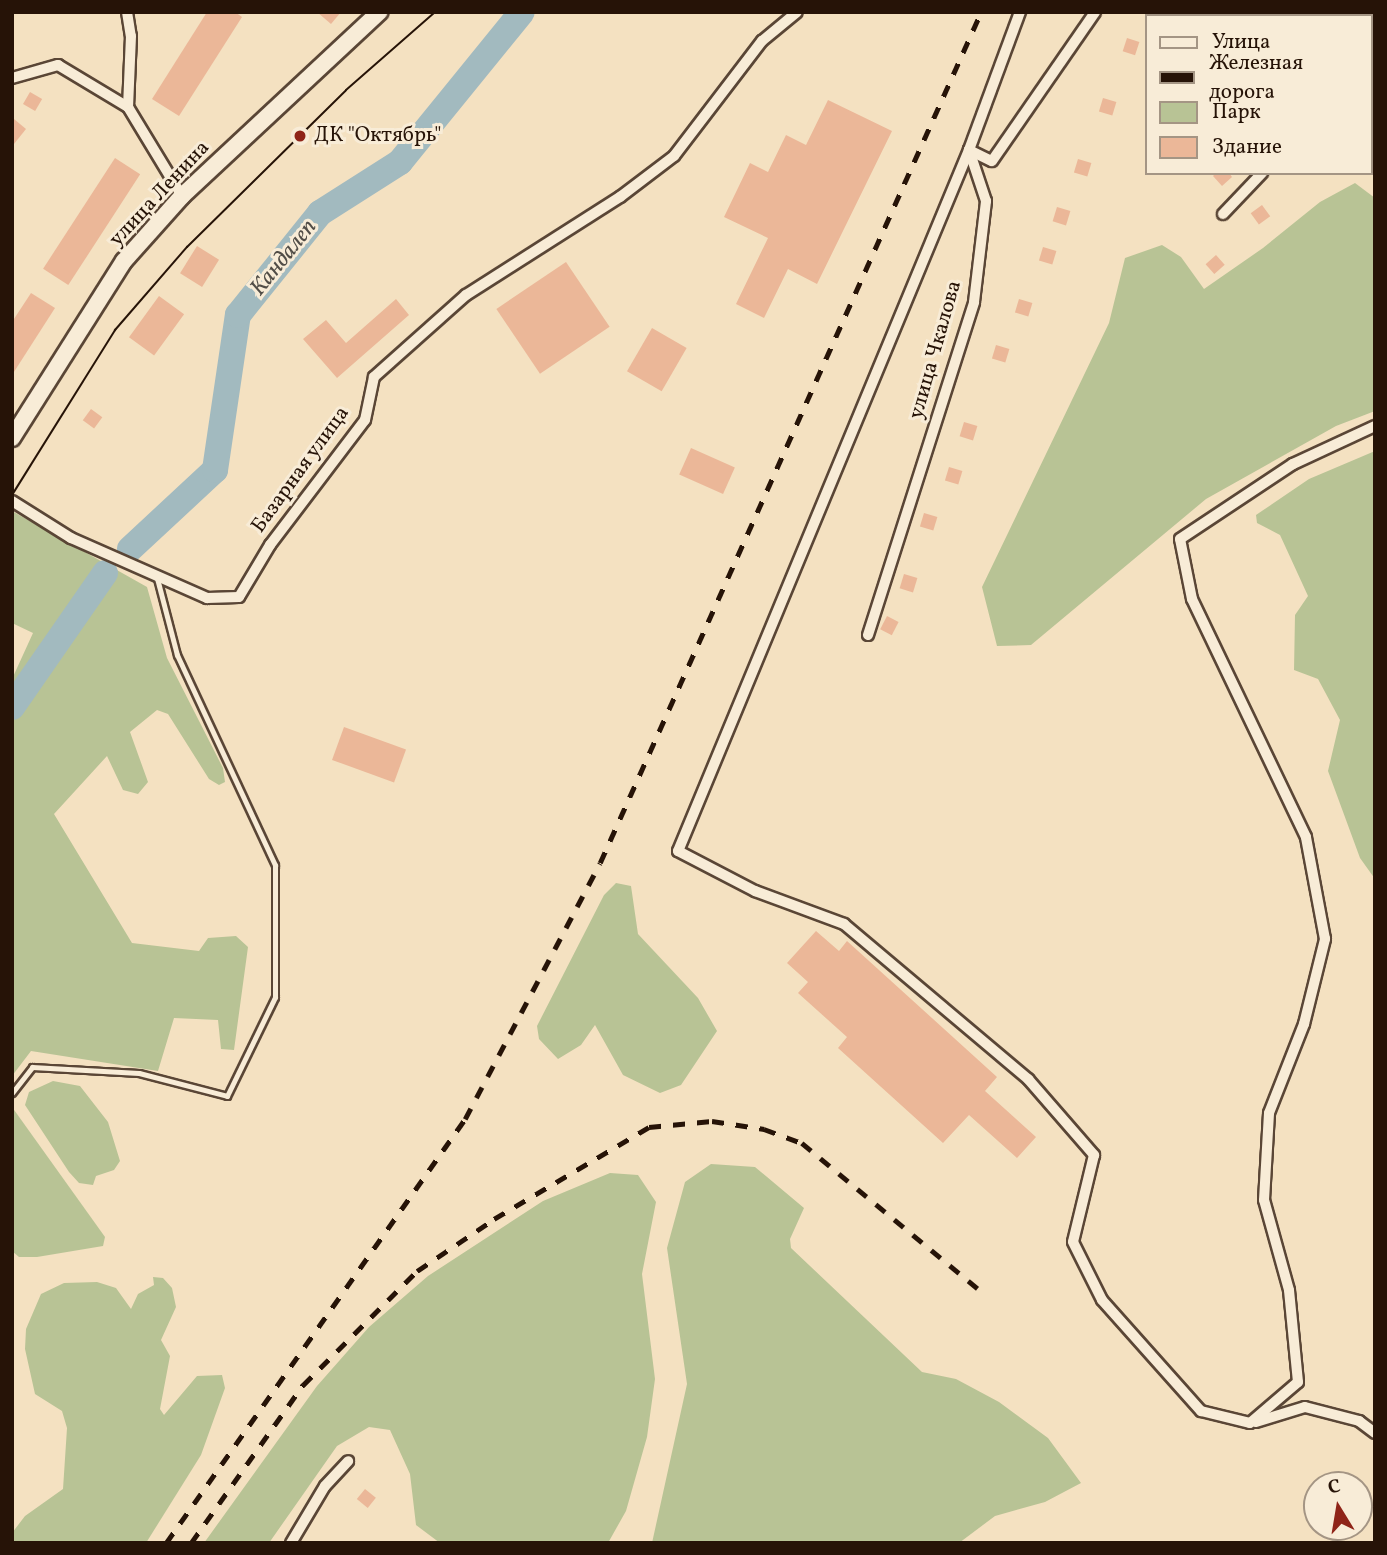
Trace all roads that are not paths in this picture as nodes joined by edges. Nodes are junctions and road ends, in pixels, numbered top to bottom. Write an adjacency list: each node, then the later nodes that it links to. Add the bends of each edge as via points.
1 (379, 12): 10 (main road, улица Ленина)
2 (797, 12): 15 (street, Базарная улица, via 762,41 674,156 620,197 466,295 374,377 365,420 270,545 239,597 208,598)
3 (1020, 12): 8 (street)
4 (1095, 12): 8 (street, via 992,160)
5 (129, 15): 7 (street)
6 (14, 81): 7 (street, via 58,65)
7 (128, 107): 10 (street)
8 (969, 150): 16 (street, улица Чкалова, via 986,201 974,302); 18 (street, via 678,850 755,891 844,924 1028,1079 1094,1155 1073,1242 1102,1300 1201,1411)
9 (1260, 175): 11 (street)
10 (182, 196): 13 (main road, улица Ленина, via 101,294)
11 (1223, 214)
12 (1375, 426): 18 (street, via 1293,464 1180,540 1192,599 1306,837 1325,939 1304,1024 1269,1113 1265,1175 1264,1200 1289,1290 1298,1382)
13 (12, 438)
14 (12, 501): 15 (street, Базарная улица, via 71,538)
15 (156, 573): 17 (lane, via 177,655 275,865 275,997 227,1096 139,1073 33,1067)
16 (868, 635)
17 (12, 1093)
18 (1250, 1423): 19 (street, via 1305,1408 1359,1421)
19 (1375, 1433)
20 (348, 1461): 21 (street, via 325,1486)
21 (291, 1543)

